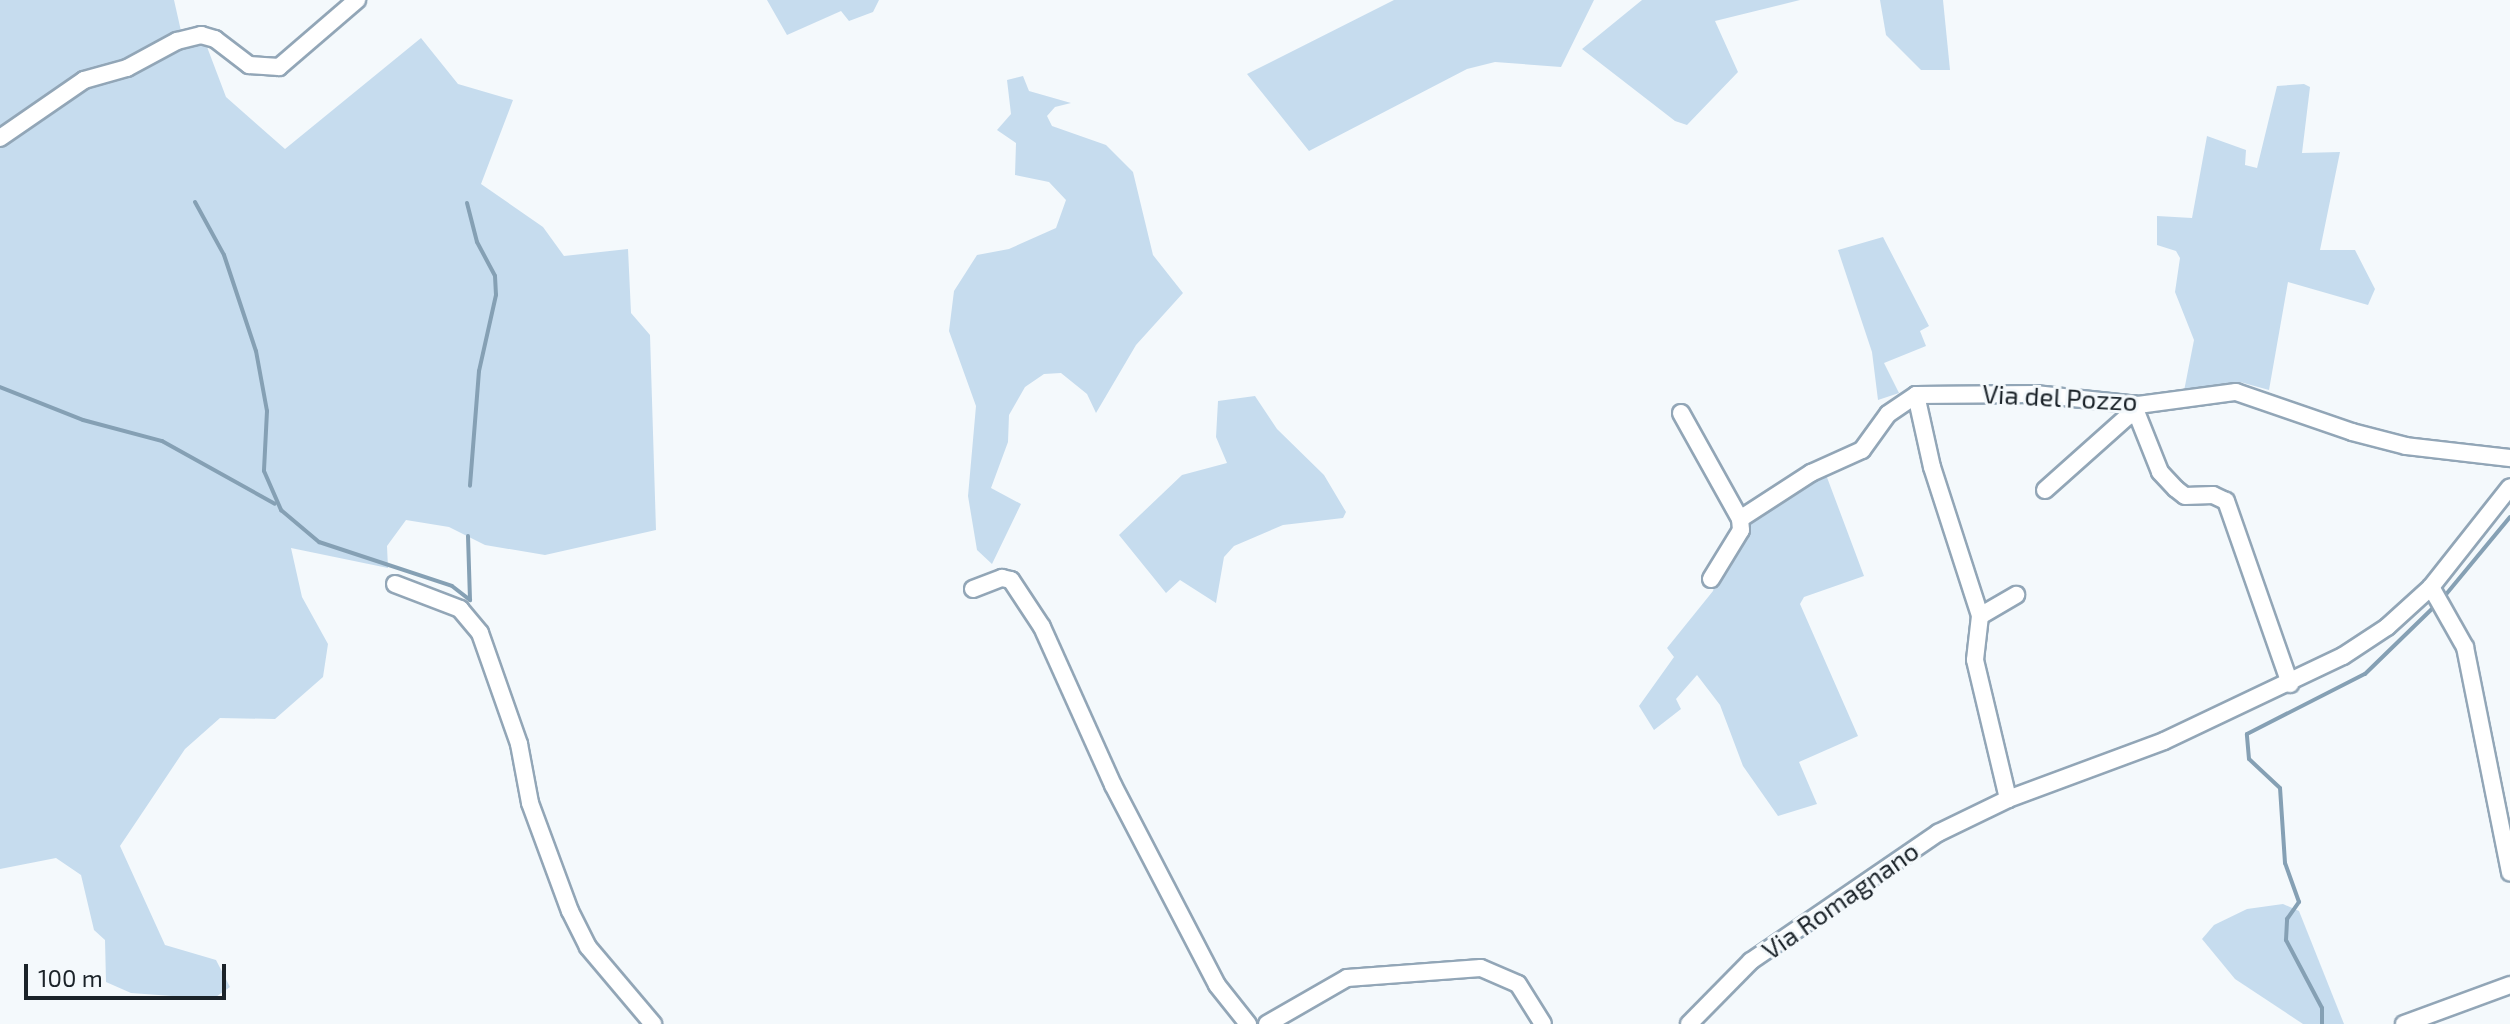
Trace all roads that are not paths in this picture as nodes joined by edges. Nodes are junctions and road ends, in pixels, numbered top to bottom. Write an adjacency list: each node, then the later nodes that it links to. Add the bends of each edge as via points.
1 (357, 0): 2 (street, via 279,67 249,65 215,39 201,35 177,41 127,68 84,80)
2 (0, 138)
3 (1916, 395): 4 (street, Via del Pozzo, via 2035,394); 9 (street, via 1894,408 1862,450 1811,473); 15 (street, via 1932,467)
4 (2133, 404): 6 (street, Via del Pozzo, via 2236,392 2365,436); 8 (street, via 2127,417); 16 (street, via 2168,481 2185,496 2213,495 2226,501)
5 (1681, 413): 9 (street)
6 (2510, 458)
7 (2510, 487): 14 (street, Via Romagnano)
8 (2045, 490)
9 (1740, 519): 10 (street, via 1741,530)
10 (1711, 579)
11 (395, 584): 20 (street, via 460,609 480,633 519,744 530,803 570,911 588,947)
12 (973, 589): 21 (street, via 1011,580 1042,627 1113,785 1217,985)
13 (2016, 595): 15 (street)
14 (2435, 596): 16 (street, Via Romagnano); 18 (street, via 2465,647)
15 (1980, 616): 17 (street, via 1975,660)
16 (2290, 684): 17 (street, Via Romagnano, via 2164,741)
17 (2008, 799): 24 (street, Via Romagnano, via 1927,839 1842,894 1751,961)
18 (2510, 873)
19 (2510, 985): 25 (street)
20 (653, 1024)
21 (1248, 1024)
22 (1267, 1024): 23 (street, via 1347,978 1481,968 1518,984)
23 (1543, 1024)
24 (1689, 1024)
25 (2404, 1024)

